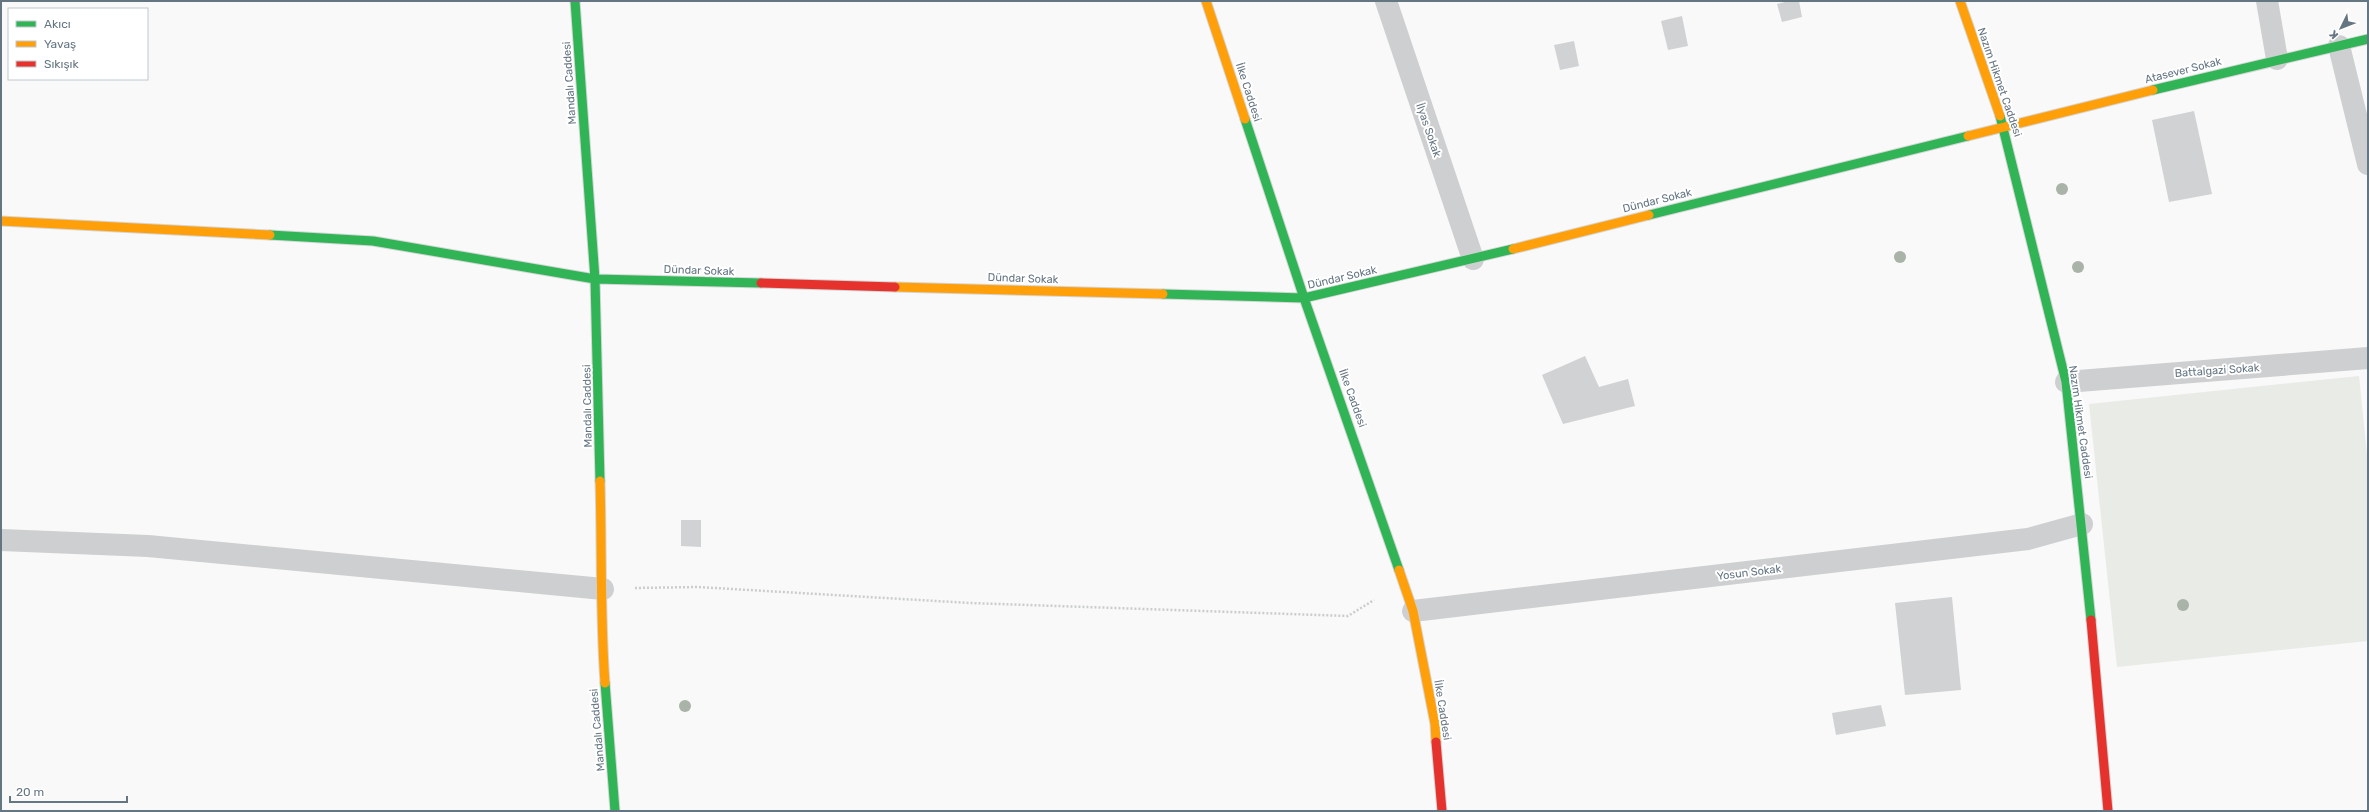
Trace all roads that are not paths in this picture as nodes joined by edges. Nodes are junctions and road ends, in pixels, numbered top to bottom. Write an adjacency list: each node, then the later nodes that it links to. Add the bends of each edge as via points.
1 (575, 1): 13 (street, Mandalı Caddesi)
2 (1206, 1): 14 (street, İlke Caddesi)
3 (1386, 1): 12 (street, İlyas Sokak)
4 (1960, 1): 9 (street, Nazım Hikmet Caddesi)
5 (2267, 1): 8 (street)
6 (2368, 39): 7 (street, Atasever Sokak)
7 (2339, 46): 8 (street, Atasever Sokak); 10 (street)
8 (2277, 59): 9 (street, Atasever Sokak)
9 (2004, 126): 12 (street, Dündar Sokak); 16 (street, Nazım Hikmet Caddesi)
10 (2368, 164)
11 (1, 222): 13 (street, Dündar Sokak, via 373,241)
12 (1473, 259): 14 (street, Dündar Sokak)
13 (595, 279): 14 (street, Dündar Sokak); 19 (street, Mandalı Caddesi)
14 (1304, 298): 20 (street, İlke Caddesi)
15 (2368, 358): 16 (street, Battalgazi Sokak)
16 (2066, 382): 17 (street, Nazım Hikmet Caddesi)
17 (2082, 524): 20 (street, Yosun Sokak, via 2028,539); 23 (street, Nazım Hikmet Caddesi)
18 (1, 540): 19 (street, via 148,546)
19 (603, 589): 21 (street, Mandalı Caddesi, via 601,631)
20 (1413, 611): 22 (street, İlke Caddesi, via 1435,724)
21 (616, 811)
22 (1442, 811)
23 (2108, 811)

